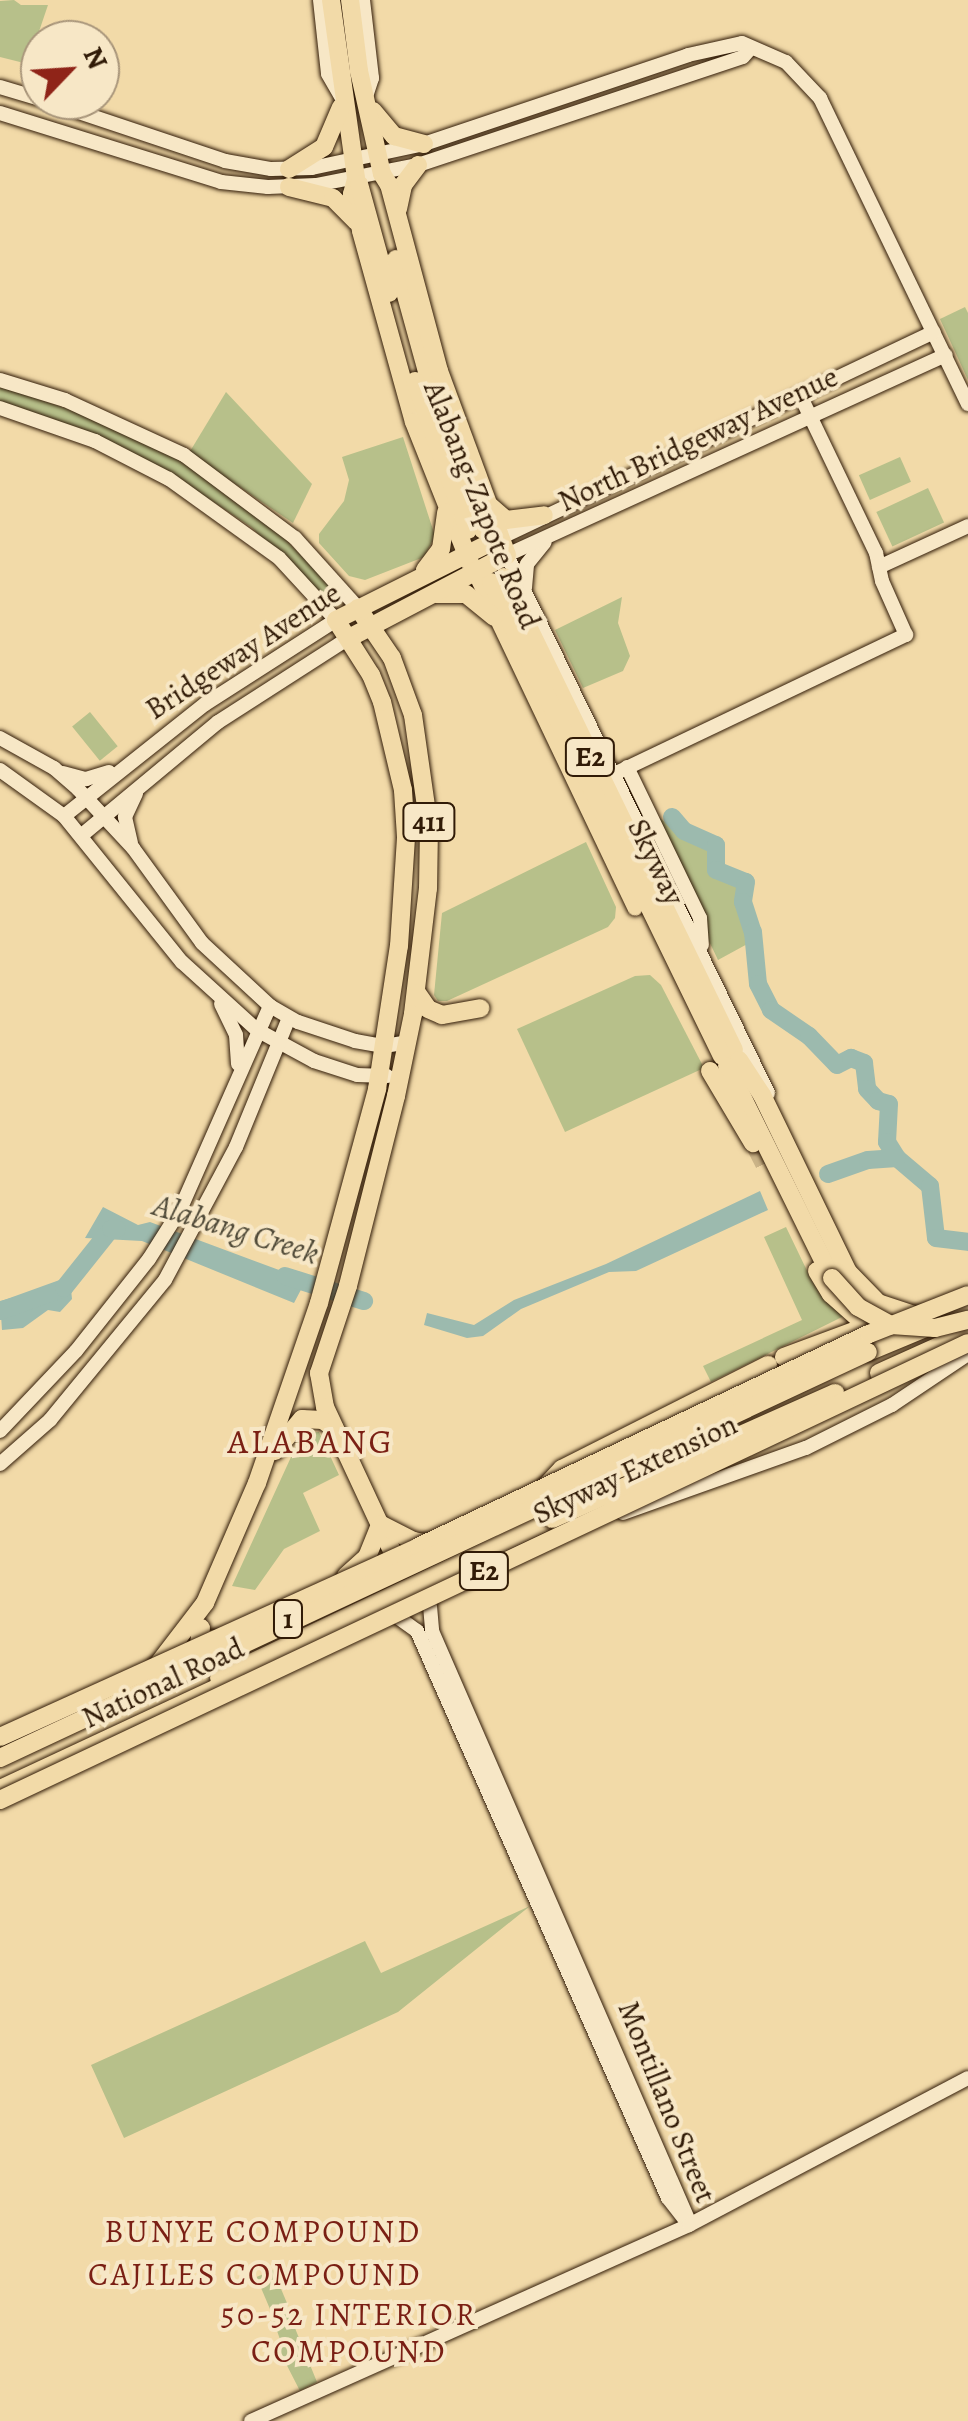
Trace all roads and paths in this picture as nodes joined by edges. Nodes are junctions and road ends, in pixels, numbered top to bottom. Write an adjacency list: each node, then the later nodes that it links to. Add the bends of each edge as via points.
1 (320, 0): 7 (main road, Alabang-Zapote Road, via 328,74)
2 (331, 0): 7 (highway, Alabang-Zapote Road)
3 (350, 0): 6 (highway, Alabang-Zapote Road)
4 (363, 0): 6 (main road, Alabang-Zapote Road, via 372,78)
5 (750, 49): 12 (main road, via 736,43 688,55); 14 (main road, via 744,57); 19 (main road, via 786,62 820,98)
6 (366, 97): 12 (highway, via 394,136); 13 (highway, Alabang-Zapote Road)
7 (344, 102): 15 (highway, Alabang-Zapote Road); 16 (highway, via 324,147)
8 (0, 114): 11 (main road)
9 (90, 120): 11 (main road)
10 (108, 120): 16 (main road)
11 (85, 138): 16 (main road, via 221,182)
12 (424, 144): 13 (main road)
13 (380, 164): 14 (main road); 15 (main road); 17 (highway, Alabang-Zapote Road); 31 (highway, via 378,188 414,328)
14 (418, 165): 17 (highway, via 399,196)
15 (354, 170): 16 (main road); 18 (highway, Alabang-Zapote Road); 31 (highway, via 426,419)
16 (289, 178): 18 (highway, via 344,204)
17 (398, 224): 26 (highway, Alabang-Zapote Road)
18 (361, 232): 27 (highway, Alabang-Zapote Road, via 414,422)
19 (934, 332): 20 (main road); 22 (main road, North Bridgeway Avenue)
20 (945, 355): 23 (main road); 25 (main road, North Bridgeway Avenue)
21 (0, 380): 37 (main road, via 65,400 184,455 294,538)
22 (800, 395): 25 (main road); 28 (main road, North Bridgeway Avenue)
23 (968, 404)
24 (0, 408): 39 (main road, via 95,441 169,479 268,548)
25 (810, 417): 30 (main road, North Bridgeway Avenue); 32 (main road)
26 (484, 498): 28 (highway, via 506,520); 31 (highway, Alabang-Zapote Road)
27 (446, 507): 31 (highway, Alabang-Zapote Road); 33 (highway, via 441,549)
28 (544, 516): 31 (main road, North Bridgeway Avenue)
29 (968, 526): 32 (main road)
30 (550, 538): 31 (main road, North Bridgeway Avenue); 36 (main road, via 527,564)
31 (483, 547): 33 (highway, Bridgeway Avenue); 35 (highway, Bridgeway Avenue); 36 (main road); 38 (main road, Alabang-Zapote Road)
32 (879, 566): 44 (main road, via 906,635)
33 (415, 578): 37 (highway, Bridgeway Avenue)
34 (498, 580): 56 (highway, Skyway / E2)
35 (425, 596): 38 (highway, via 466,594); 40 (highway, Bridgeway Avenue)
36 (526, 599): 47 (main road)
37 (358, 608): 39 (highway, Bridgeway Avenue); 40 (highway, 411)
38 (494, 617): 55 (main road, Alabang-Zapote Road)
39 (336, 620): 41 (highway, 411); 43 (main road, Bridgeway Avenue)
40 (373, 625): 41 (highway, Bridgeway Avenue); 59 (highway, 411, via 402,682 425,780 428,888)
41 (348, 638): 48 (main road, Bridgeway Avenue, via 218,722); 66 (highway, 411, via 382,702 403,790 404,888)
42 (0, 738): 45 (main road)
43 (124, 766): 45 (main road, via 86,779); 49 (main road, Bridgeway Avenue)
44 (628, 767): 47 (main road); 57 (main road, via 700,918)
45 (54, 768): 49 (main road)
46 (0, 770): 50 (main road)
47 (612, 775): 54 (main road)
48 (140, 785): 51 (main road, Bridgeway Avenue); 53 (main road, via 125,817)
49 (86, 798): 50 (main road, Bridgeway Avenue); 51 (main road)
50 (64, 816): 52 (main road)
51 (104, 816): 52 (main road, Bridgeway Avenue); 53 (main road)
52 (82, 835): 58 (main road)
53 (133, 848): 60 (main road, via 202,942)
54 (649, 848): 56 (highway, via 675,911); 57 (main road)
55 (635, 908): 56 (highway, E2)
56 (670, 937): 68 (highway, Skyway / E2)
57 (703, 956): 73 (main road, via 862,1281 904,1306)
58 (211, 992): 63 (main road); 70 (main road, via 236,1035)
59 (416, 994): 61 (highway, via 442,1016); 64 (highway, 411)
60 (270, 1006): 62 (main road); 63 (main road)
61 (480, 1008)
62 (289, 1018): 65 (main road); 66 (main road)
63 (257, 1030): 65 (main road); 70 (main road)
64 (408, 1042): 66 (main road); 69 (highway, 411)
65 (278, 1044): 67 (main road); 71 (main road)
66 (384, 1046): 72 (highway, 411)
67 (314, 1061): 71 (main road, via 282,1063); 72 (main road)
68 (726, 1061): 73 (highway, Skyway / E2, bridge, via 844,1295 891,1325 935,1328); 74 (highway, via 762,1095 848,1272 878,1304); 75 (highway, via 760,1156 819,1276)
69 (402, 1070): 72 (main road); 79 (highway, 411, via 319,1373)
70 (236, 1076): 80 (main road, via 180,1210 150,1260 55,1376)
71 (264, 1078): 81 (main road, via 174,1265 73,1393)
72 (379, 1078): 83 (highway, 411, via 319,1303)
73 (967, 1307): 74 (highway, National Road); 96 (highway, E2, bridge); 96 (highway, Skyway Extension / E2, bridge, via 868,1334)
74 (923, 1318): 75 (highway, National Road)
75 (866, 1325): 82 (highway, National Road, via 776,1361)
76 (968, 1333): 85 (highway, via 888,1389); 97 (highway, E2, bridge)
77 (968, 1344): 99 (highway, Skyway Extension / E2, bridge)
78 (968, 1354): 85 (main road, via 892,1405 806,1448)
79 (336, 1429): 83 (highway, via 302,1419 282,1437); 86 (highway, 411)
80 (0, 1430)
81 (0, 1464)
82 (562, 1469): 84 (highway, National Road / 1); 85 (highway, via 598,1474 612,1485)
83 (258, 1483): 89 (highway, 411)
84 (530, 1503): 87 (highway, National Road / 1); 90 (highway, National Road, via 553,1507 554,1526)
85 (622, 1514): 92 (highway)
86 (380, 1524): 87 (highway, via 414,1541); 88 (highway, 411); 93 (highway, via 360,1566 334,1584 202,1645)
87 (451, 1541): 88 (highway, National Road / 1)
88 (399, 1566): 94 (highway, National Road / 1)
89 (205, 1603): 93 (highway, 411); 95 (highway, 411)
90 (375, 1614): 91 (highway); 98 (highway, National Road / 1)
91 (399, 1618): 92 (highway); 92 (main road)
92 (425, 1621): 101 (main road, Montillano Street, via 668,2198)
93 (201, 1628): 94 (highway, 411)
94 (178, 1671): 95 (highway, National Road / 1)
95 (137, 1691): 96 (highway, National Road / 1)
96 (2, 1751)
97 (0, 1778)
98 (0, 1788)
99 (0, 1800)
100 (968, 2078): 101 (main road)
101 (689, 2224): 102 (main road)
102 (251, 2421)

